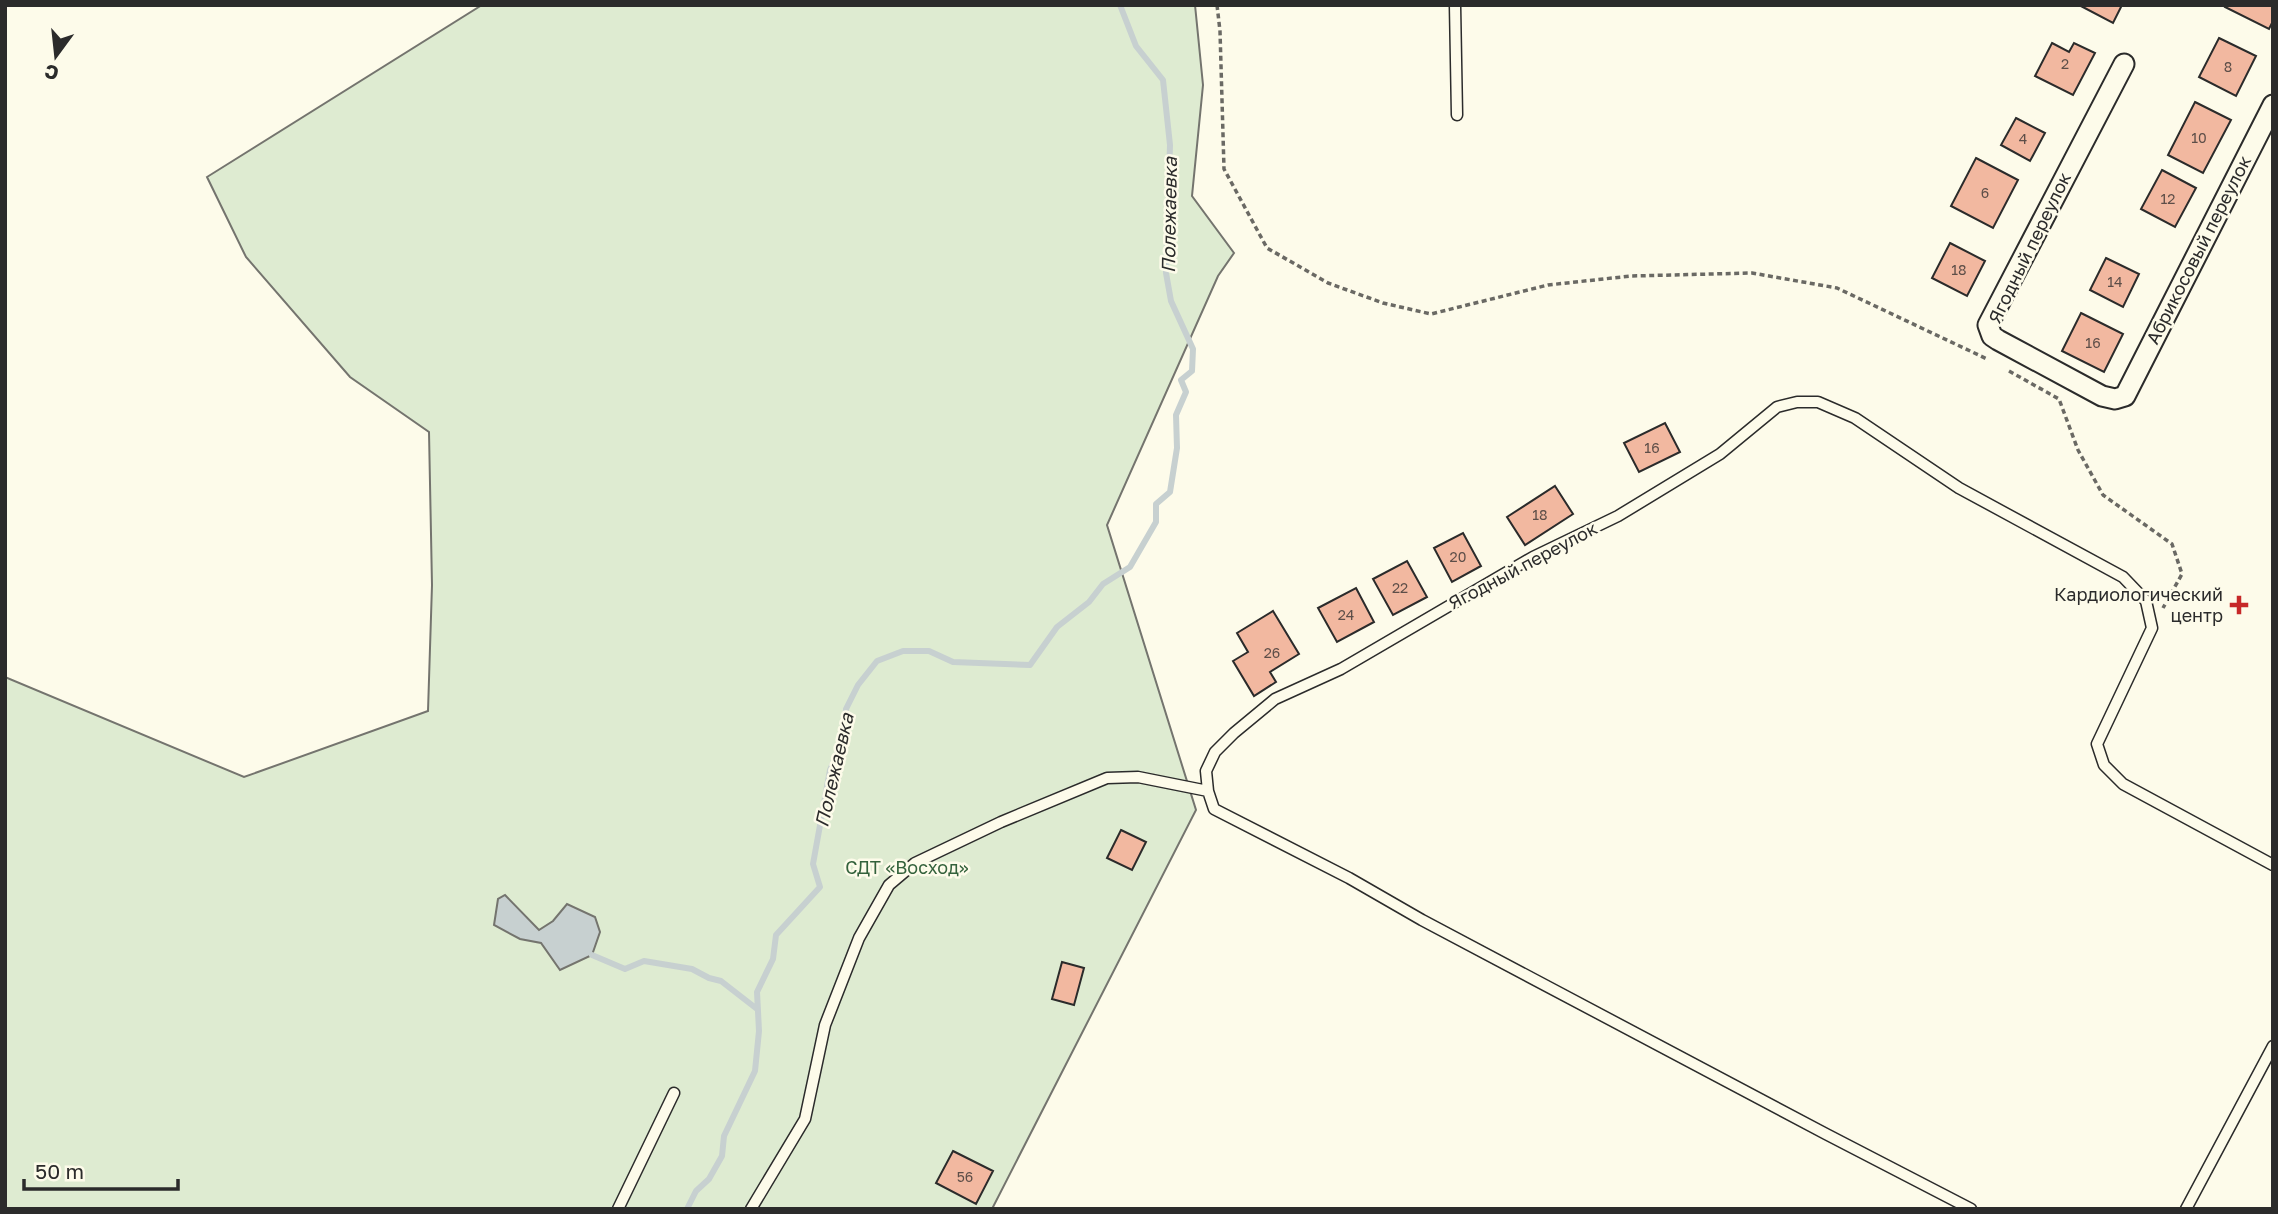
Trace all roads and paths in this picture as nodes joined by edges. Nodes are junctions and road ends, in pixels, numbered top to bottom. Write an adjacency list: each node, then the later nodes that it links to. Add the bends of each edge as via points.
1 (1217, 5): 6 (path, via 1224,169 1267,248 1328,283 1431,314 1548,285 1631,276 1752,273 1837,288)
2 (1455, 5): 5 (lane)
3 (2124, 64): 8 (street, Ягодный переулок, via 1989,325 1997,340 2102,396)
4 (2273, 105): 8 (street, Абрикосовый переулок)
5 (1457, 115)
6 (1989, 360)
7 (2001, 366): 9 (path, via 2059,399 2078,450 2103,495 2172,544 2182,574)
8 (2125, 396)
9 (2152, 628): 10 (lane, Ягодный переулок, via 2146,601 2123,577 1959,488 1855,418 1818,402 1797,402 1777,407 1720,454 1619,516 1533,557 1341,668 1275,699 1215,751 1206,771); 11 (lane, via 2097,744 2104,765 2123,784)
10 (1208, 791): 15 (lane, via 1138,777 1107,778 915,863 889,885 859,938 825,1025 805,1119); 16 (lane, via 1214,809)
11 (2273, 865)
12 (2273, 1046): 17 (lane)
13 (674, 1093): 14 (lane)
14 (618, 1209)
15 (751, 1209)
16 (1971, 1209)
17 (2186, 1209)

